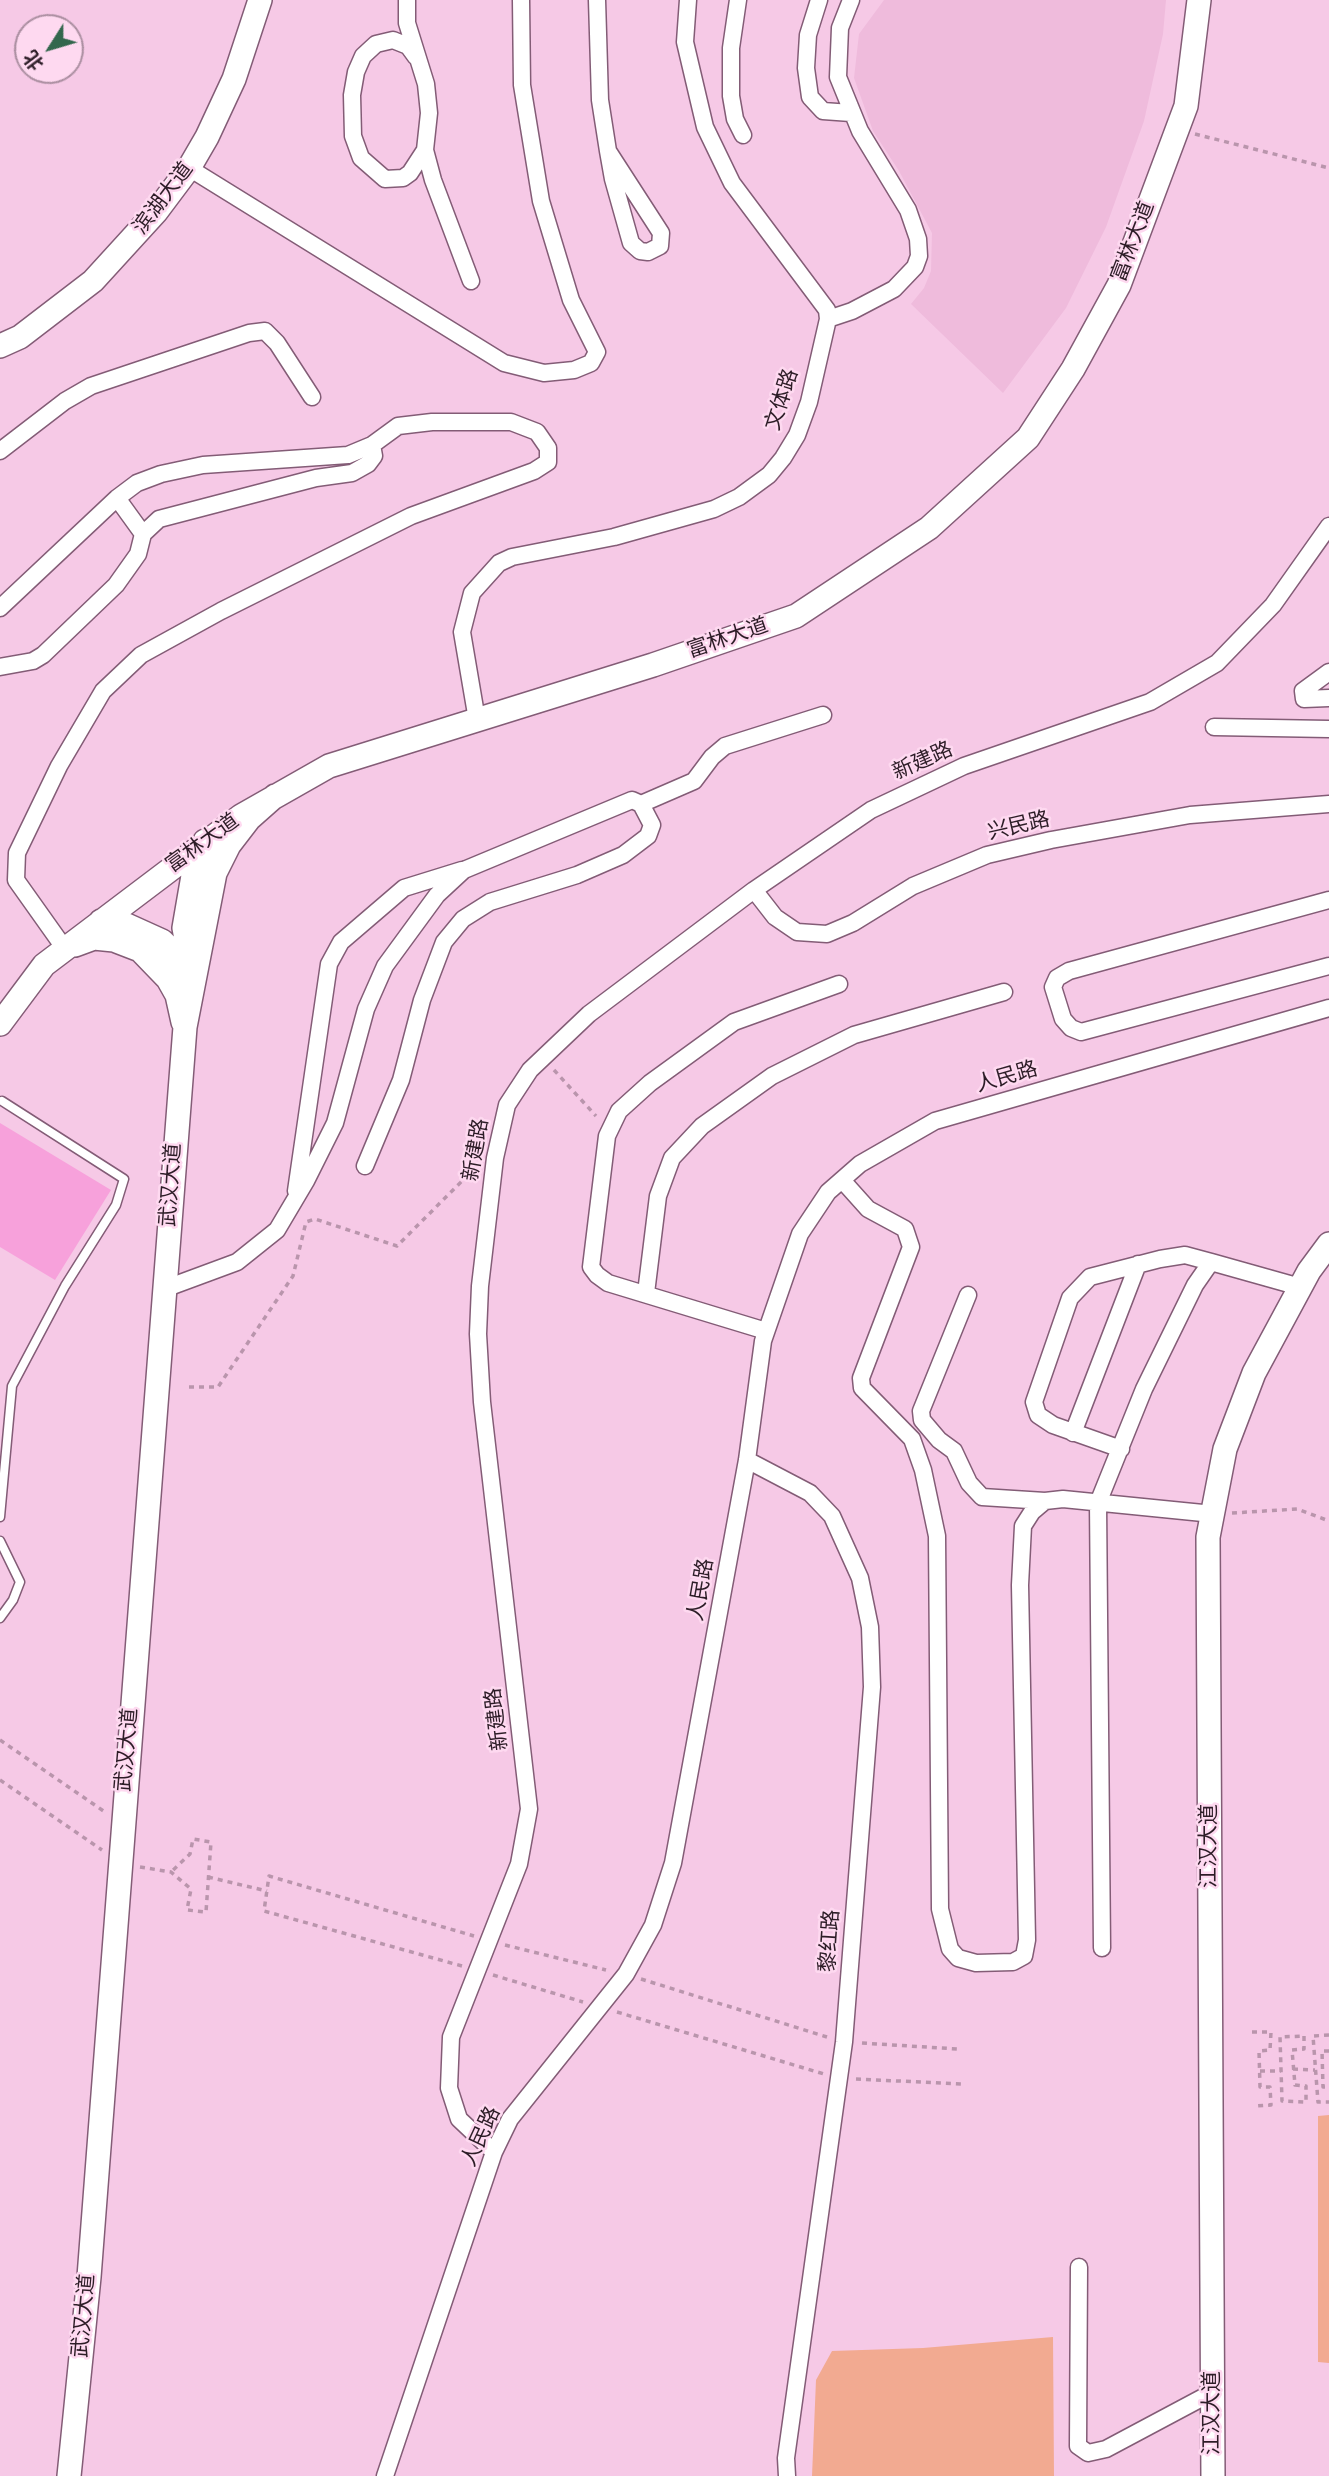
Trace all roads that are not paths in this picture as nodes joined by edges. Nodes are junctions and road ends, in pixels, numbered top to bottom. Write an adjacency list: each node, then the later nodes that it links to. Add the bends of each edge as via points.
1 (260, 0): 15 (main road, 滨湖大道, via 234,79)
2 (407, 0): 10 (street, via 407,23)
3 (521, 0): 15 (street, via 522,85 541,201 572,300 597,352 592,363 544,373 504,363)
4 (597, 0): 14 (street, via 600,100)
5 (688, 0): 17 (street, via 685,42 705,127 732,183 821,299)
6 (738, 0): 12 (street, via 731,96)
7 (819, 0): 11 (street, via 808,35 810,97 823,111)
8 (851, 0): 11 (street, via 837,53 838,77)
9 (1199, 0): 30 (main road, 富林大道, via 1186,106 1119,285 1028,438 929,528 796,616)
10 (419, 62): 13 (street, via 429,113); 13 (street, via 408,46 393,40 376,44 363,56 352,95 353,136 360,158 385,179 410,173)
11 (851, 113): 17 (street, via 908,210 919,256 894,289)
12 (743, 135)
13 (425, 150): 16 (street)
14 (608, 151): 14 (street, via 625,229 635,248 648,252 660,246 661,233)
15 (189, 168): 18 (main road, 滨湖大道, via 93,281 20,337)
16 (471, 281)
17 (828, 319): 30 (street, 文体路, via 797,435 769,475 714,509 614,537 512,557 484,578 472,593 461,632)
18 (0, 346)
19 (312, 397): 21 (street, via 277,343 265,331 249,333 91,386)
20 (372, 445): 22 (street, via 348,455 202,465 137,483); 24 (street, via 374,456 352,473 159,519); 41 (street, via 398,426 511,422 537,432 548,448 548,462 411,516 222,611 141,655 103,691 59,766 17,853 16,880)
21 (0, 451)
22 (117, 498): 24 (street); 25 (street)
23 (1329, 526): 38 (street, 新建路, via 1273,605 1217,663 1150,702 911,788)
24 (143, 534): 26 (street, via 138,554 116,585 43,655)
25 (0, 608)
26 (0, 667)
27 (1329, 672): 28 (street, via 1303,691 1304,699)
28 (1329, 698)
29 (823, 715): 34 (street, via 725,746 694,781)
30 (477, 720): 33 (main road, 富林大道, via 329,766)
31 (1214, 727): 32 (street)
32 (1329, 729)
33 (275, 796): 36 (main road, 富林大道); 47 (main road, via 229,845 215,873)
34 (641, 804): 37 (street, via 632,800); 49 (street, via 652,825 648,836 623,855 577,875 490,901 463,919 444,942 422,1000 401,1080)
35 (1329, 804): 38 (street, 兴民路, via 1190,815 987,855 913,886 827,934 797,932 775,917)
36 (205, 841): 40 (main road, 富林大道); 47 (main road, via 194,870 184,928 191,965)
37 (464, 870): 51 (street, via 437,895 385,965 366,1009 335,1123); 51 (street, via 404,888 353,928 329,964)
38 (754, 890): 70 (street, 新建路, via 589,1014 530,1070 506,1105 495,1158 480,1286 482,1402 529,1809 519,1864 451,2037 449,2088 458,2119)
39 (1329, 900): 42 (street, via 1069,971 1057,978 1053,987 1063,1019 1081,1032)
40 (101, 921): 41 (main road, 富林大道); 47 (main road, via 145,931 174,949 188,978)
41 (65, 949): 46 (main road, 富林大道, via 44,965); 47 (main road, via 94,938 140,950 168,979)
42 (1329, 966)
43 (839, 985): 57 (street, via 734,1022 619,1111 610,1130 592,1267 608,1283)
44 (1004, 992): 57 (street, via 854,1035 772,1076 702,1126 672,1158 658,1196)
45 (1329, 1008): 50 (street, 人民路, via 934,1121 860,1164)
46 (0, 1024)
47 (185, 1026): 56 (main road, 武汉大道)
48 (2, 1101): 66 (lane, via 124,1180 116,1205 65,1286 12,1386)
49 (365, 1166)
50 (842, 1180): 59 (street, 人民路, via 828,1192 800,1234); 63 (street, via 867,1209 905,1229 911,1247 861,1378 862,1388 912,1439 937,1536 940,1909 950,1949 958,1958 976,1963 1013,1962 1024,1956 1027,1940 1021,1560 1023,1526)
51 (295, 1200): 56 (street, via 277,1230 237,1262)
52 (1329, 1244): 55 (main road, 江汉大道)
53 (1211, 1262): 54 (street, via 1185,1255); 55 (street); 61 (street, via 1144,1389)
54 (1138, 1264): 60 (street); 60 (street, via 1090,1277 1070,1298 1034,1402 1038,1415)
55 (1300, 1287): 65 (main road, 江汉大道, via 1254,1373 1225,1449)
56 (164, 1289): 73 (main road, 武汉大道, via 89,2277)
57 (646, 1293): 59 (street)
58 (968, 1296): 63 (street, via 921,1411 922,1420 954,1451 969,1483 982,1497)
59 (766, 1331): 62 (street, 人民路)
60 (1073, 1433): 61 (street)
61 (1121, 1449): 64 (street)
62 (747, 1460): 70 (street, 人民路, via 673,1863 653,1925 626,1974 510,2119); 75 (street, 黎红路, via 810,1493 832,1516 860,1578 870,1626 872,1687 844,2042)
63 (1045, 1501): 64 (street)
64 (1098, 1503): 65 (street); 69 (street)
65 (1213, 1514): 72 (main road, 江汉大道, via 1208,1537)
66 (0, 1517)
67 (0, 1541): 68 (lane, via 20,1582)
68 (0, 1618)
69 (1102, 1948)
70 (494, 2152): 74 (street, 人民路)
71 (1079, 2267): 72 (street, via 1078,2446 1088,2453 1105,2449)
72 (1213, 2392): 76 (main road, 江汉大道)
73 (69, 2476)
74 (385, 2476)
75 (787, 2476)
76 (1213, 2476)

